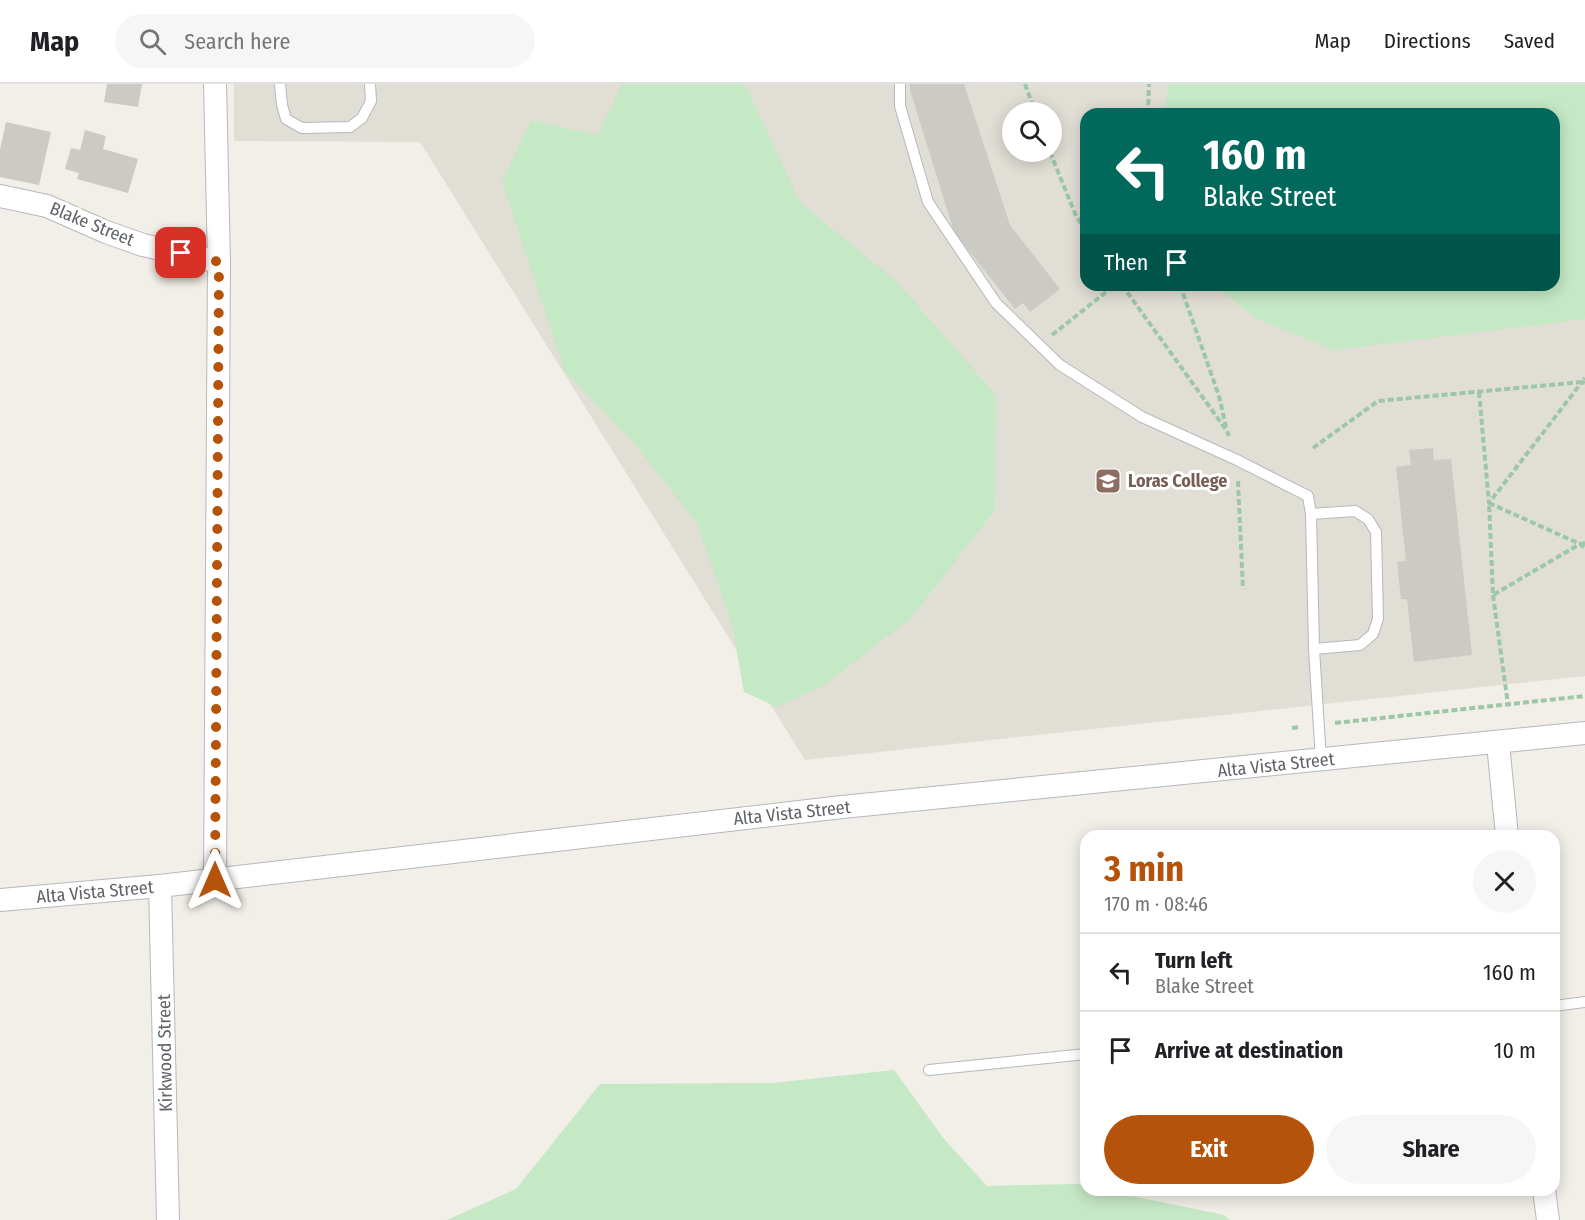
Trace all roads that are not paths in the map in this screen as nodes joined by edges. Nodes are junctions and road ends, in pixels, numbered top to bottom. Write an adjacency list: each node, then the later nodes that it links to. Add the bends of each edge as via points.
1 (215, 84): 6 (street)
2 (280, 84): 3 (lane, via 286,119 302,128 350,127 362,117 371,101)
3 (370, 84)
4 (900, 84): 7 (lane, via 900,106 928,202 996,303 1060,365 1142,417 1308,496)
5 (0, 196): 6 (street, Blake Street, via 47,206 143,245)
6 (219, 262): 13 (street)
7 (1311, 514): 8 (lane); 8 (lane, via 1355,511 1368,519 1376,532 1378,597 1373,634 1360,645)
8 (1314, 649): 11 (lane)
9 (1585, 733): 10 (street, Alta Vista Street)
10 (1498, 743): 11 (street, Alta Vista Street); 12 (street)
11 (1321, 760): 13 (street, Alta Vista Street, via 842,807)
12 (1507, 830)
13 (215, 880): 14 (street, Alta Vista Street)
14 (160, 886): 15 (street, Alta Vista Street); 21 (street, Kirkwood Street)
15 (0, 900)
16 (1585, 1002): 17 (lane)
17 (1560, 1005)
18 (1080, 1055): 19 (lane)
19 (929, 1070)
20 (1545, 1196): 22 (street)
21 (168, 1220)
22 (1548, 1220)

